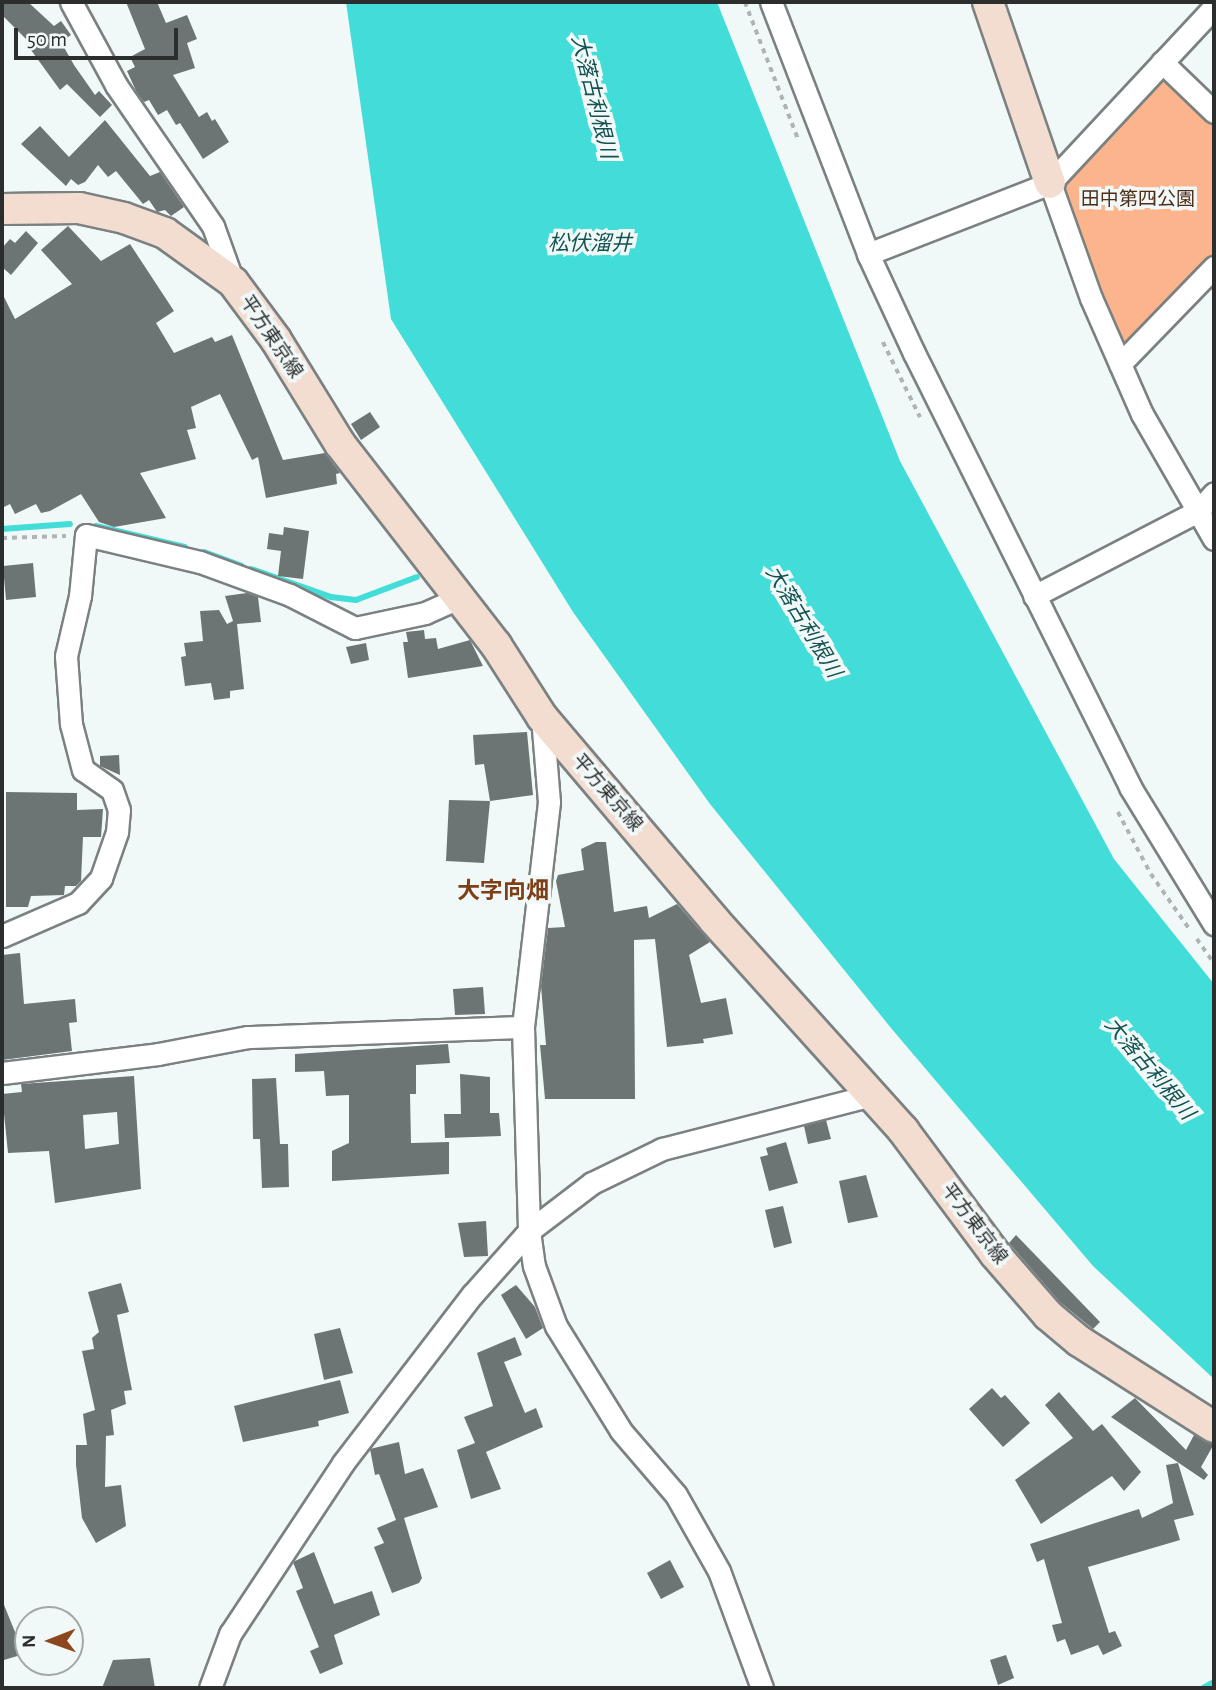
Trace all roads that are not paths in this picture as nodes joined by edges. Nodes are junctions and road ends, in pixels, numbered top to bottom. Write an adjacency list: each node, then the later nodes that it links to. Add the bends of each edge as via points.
1 (71, 2): 11 (street, via 116,85 213,226)
2 (771, 2): 9 (street)
3 (988, 2): 7 (main road)
4 (1214, 7): 5 (street)
5 (1162, 62): 6 (street); 7 (street)
6 (1214, 112)
7 (1050, 183): 9 (street); 12 (street)
8 (2, 209): 11 (main road, 平方東京線, via 79,208 124,218 165,233)
9 (868, 254): 16 (street)
10 (1214, 267): 12 (street)
11 (233, 282): 17 (main road, 平方東京線, via 276,340 340,444)
12 (1120, 364): 14 (street, via 1142,414)
13 (1214, 493): 14 (street)
14 (1198, 511): 15 (street); 16 (street)
15 (1214, 539)
16 (1034, 596): 19 (street, via 1130,787)
17 (457, 599): 18 (main road, 平方東京線, via 496,645); 20 (street, via 425,613 355,628 290,595 200,562 146,545 86,535 80,596 66,656 71,724 83,770 112,790 119,810 117,832 101,878 78,903)
18 (542, 717): 21 (street, via 548,802); 23 (main road, 平方東京線)
19 (1214, 924)
20 (2, 936)
21 (523, 1027): 22 (street, via 248,1037 158,1055); 24 (street)
22 (2, 1073)
23 (868, 1096): 24 (street, via 662,1149 592,1184); 25 (main road, 平方東京線, via 903,1130 995,1254 1048,1315 1102,1357)
24 (529, 1231): 26 (street, via 472,1295 343,1463 230,1634); 27 (street, via 534,1266 556,1326 621,1431 676,1495 707,1549)
25 (1214, 1427)
26 (210, 1688)
27 (762, 1688)

